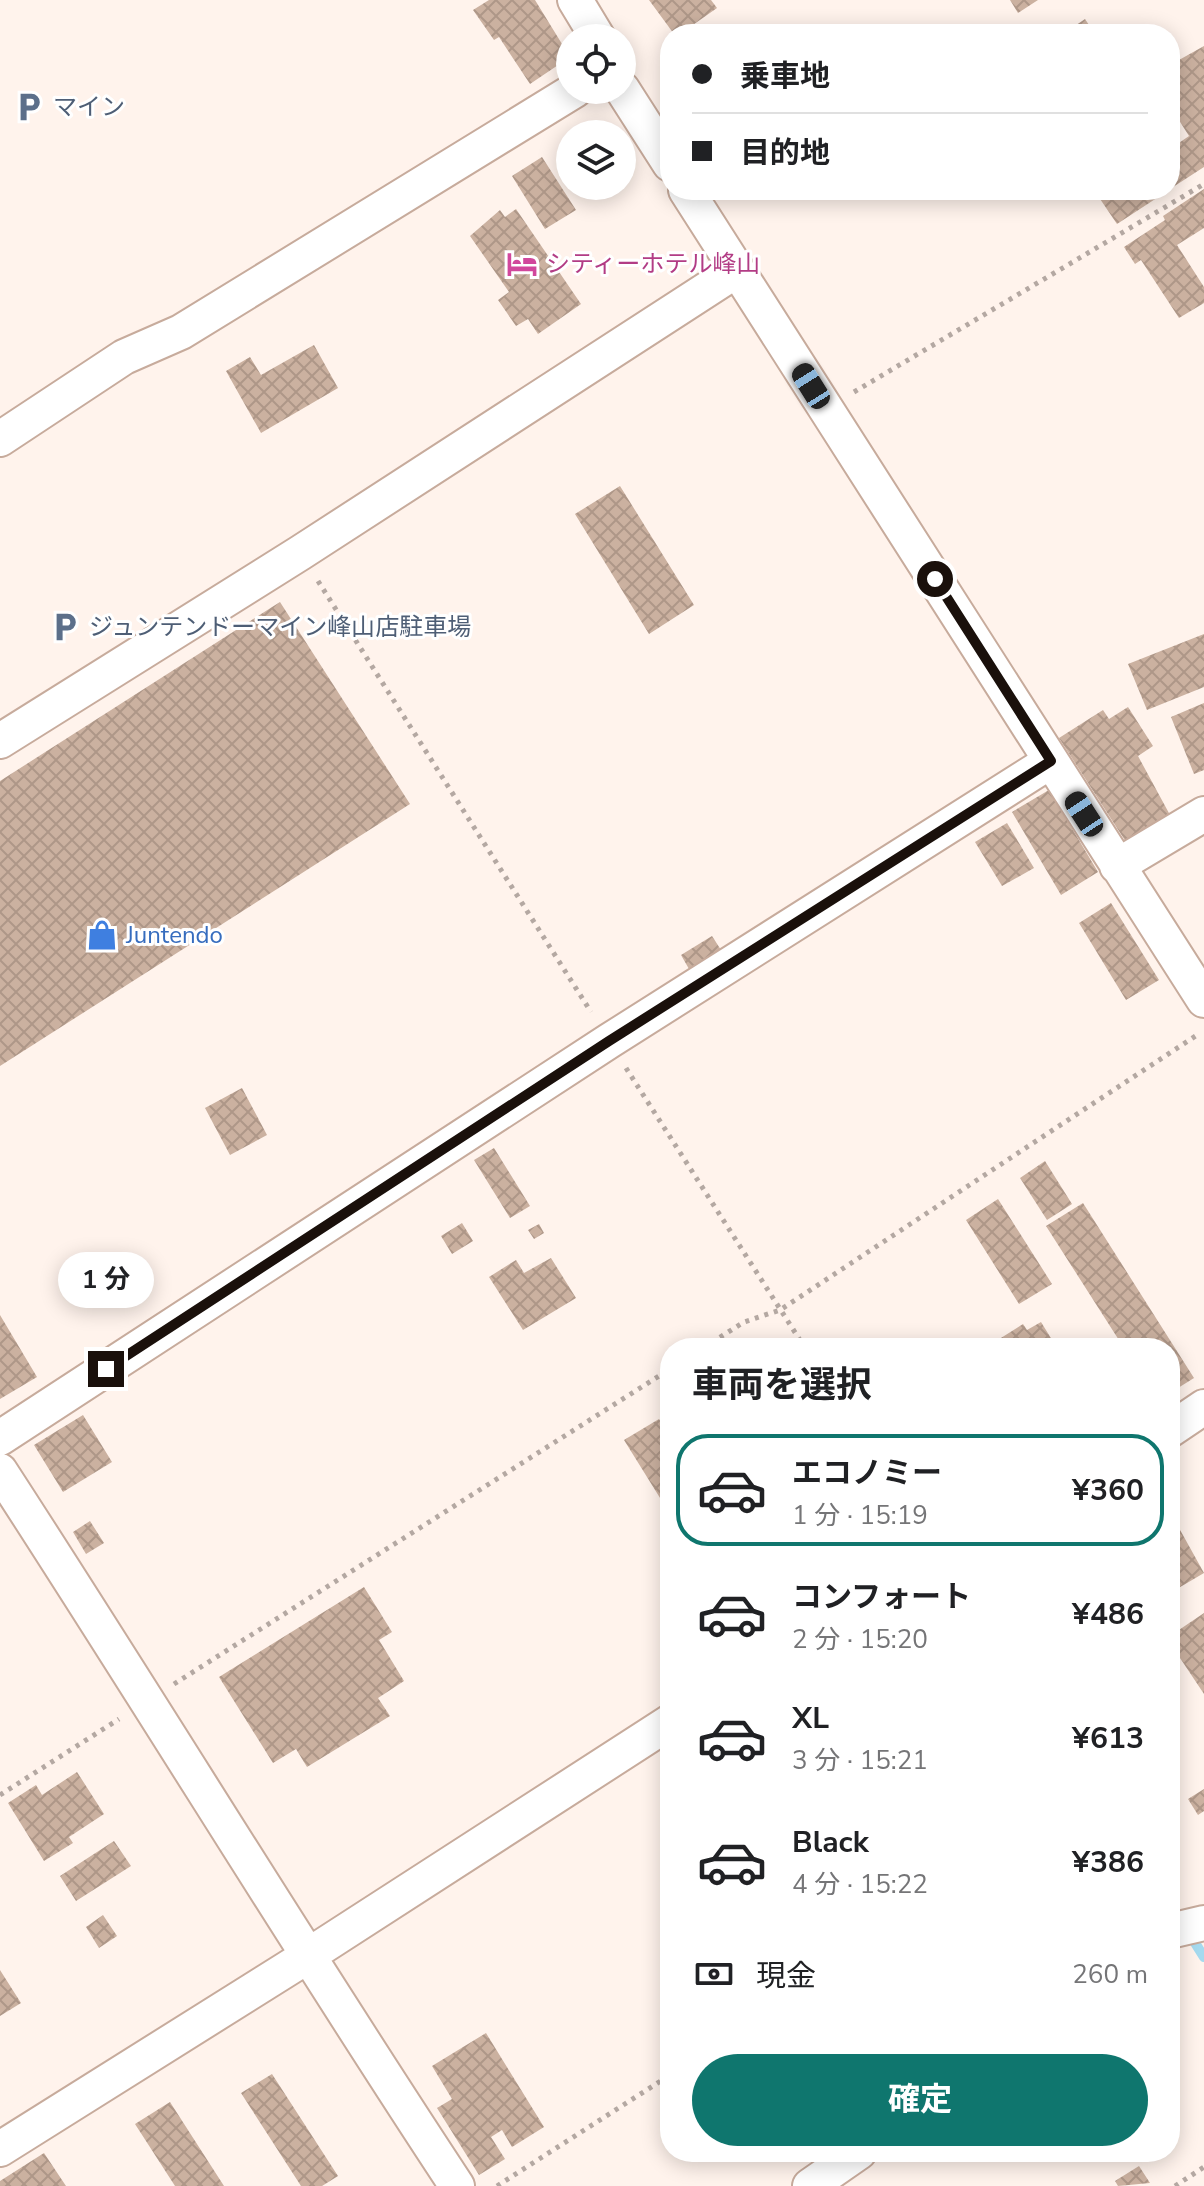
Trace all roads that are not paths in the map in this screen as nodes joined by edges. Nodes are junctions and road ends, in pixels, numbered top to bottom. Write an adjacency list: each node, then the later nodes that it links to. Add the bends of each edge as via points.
1 (575, 0): 2 (street)
2 (590, 24)
3 (556, 102): 8 (street, via 181,332 124,357)
4 (632, 104): 5 (street)
5 (660, 148)
6 (692, 200): 7 (street)
7 (737, 270): 9 (street); 10 (street)
8 (0, 439)
9 (0, 741)
10 (1051, 761): 12 (street); 16 (street)
11 (1204, 814): 12 (street)
12 (1117, 866): 13 (street)
13 (1204, 1000)
14 (1204, 1407): 15 (street)
15 (1180, 1423)
16 (0, 1438)
17 (0, 1471): 21 (street, via 149,1700)
18 (660, 1728): 21 (street)
19 (1204, 1923): 20 (street)
20 (1180, 1929)
21 (306, 1957): 22 (street); 24 (street)
22 (0, 2149)
23 (845, 2162): 25 (street)
24 (457, 2186)
25 (810, 2186)

